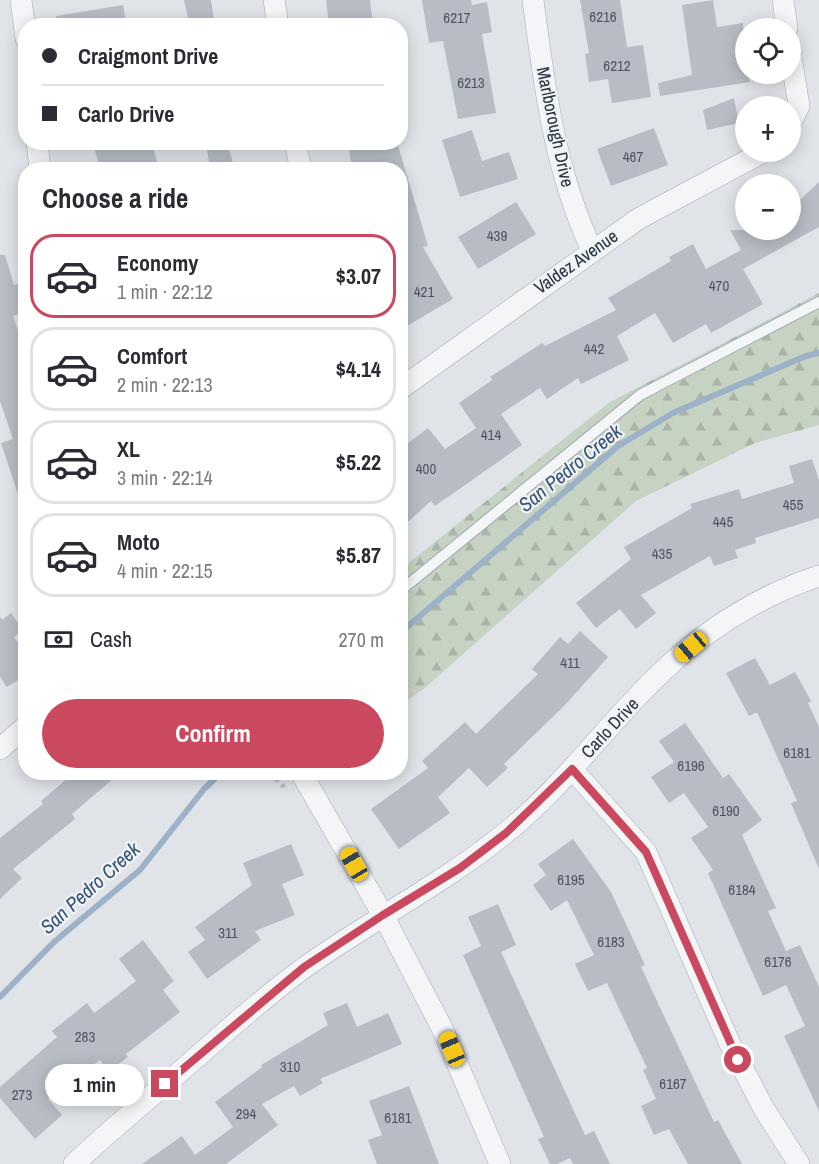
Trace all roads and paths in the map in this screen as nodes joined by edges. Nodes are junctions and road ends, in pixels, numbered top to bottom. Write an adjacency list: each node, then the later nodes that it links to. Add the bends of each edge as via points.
1 (21, 0): 5 (street)
2 (274, 0): 6 (street)
3 (533, 0): 9 (street, Marlborough Drive, via 545,94 571,200)
4 (783, 0): 7 (street)
5 (23, 18)
6 (277, 18)
7 (786, 18)
8 (744, 162): 9 (street, Valdez Avenue, via 639,219)
9 (592, 250): 11 (street, Valdez Avenue)
10 (819, 302): 13 (lane, via 640,395)
11 (408, 383)
12 (817, 582): 16 (street, Carlo Drive, via 746,609 705,635 664,670)
13 (408, 584)
14 (18, 733): 15 (street)
15 (0, 749)
16 (572, 769): 18 (street, Carlo Drive, via 506,833 460,868); 21 (street, via 646,852 730,1044)
17 (305, 780): 18 (street)
18 (383, 915): 19 (street, Carlo Drive, via 304,967); 20 (street, via 443,1030)
19 (74, 1164)
20 (500, 1164)
21 (799, 1164)

